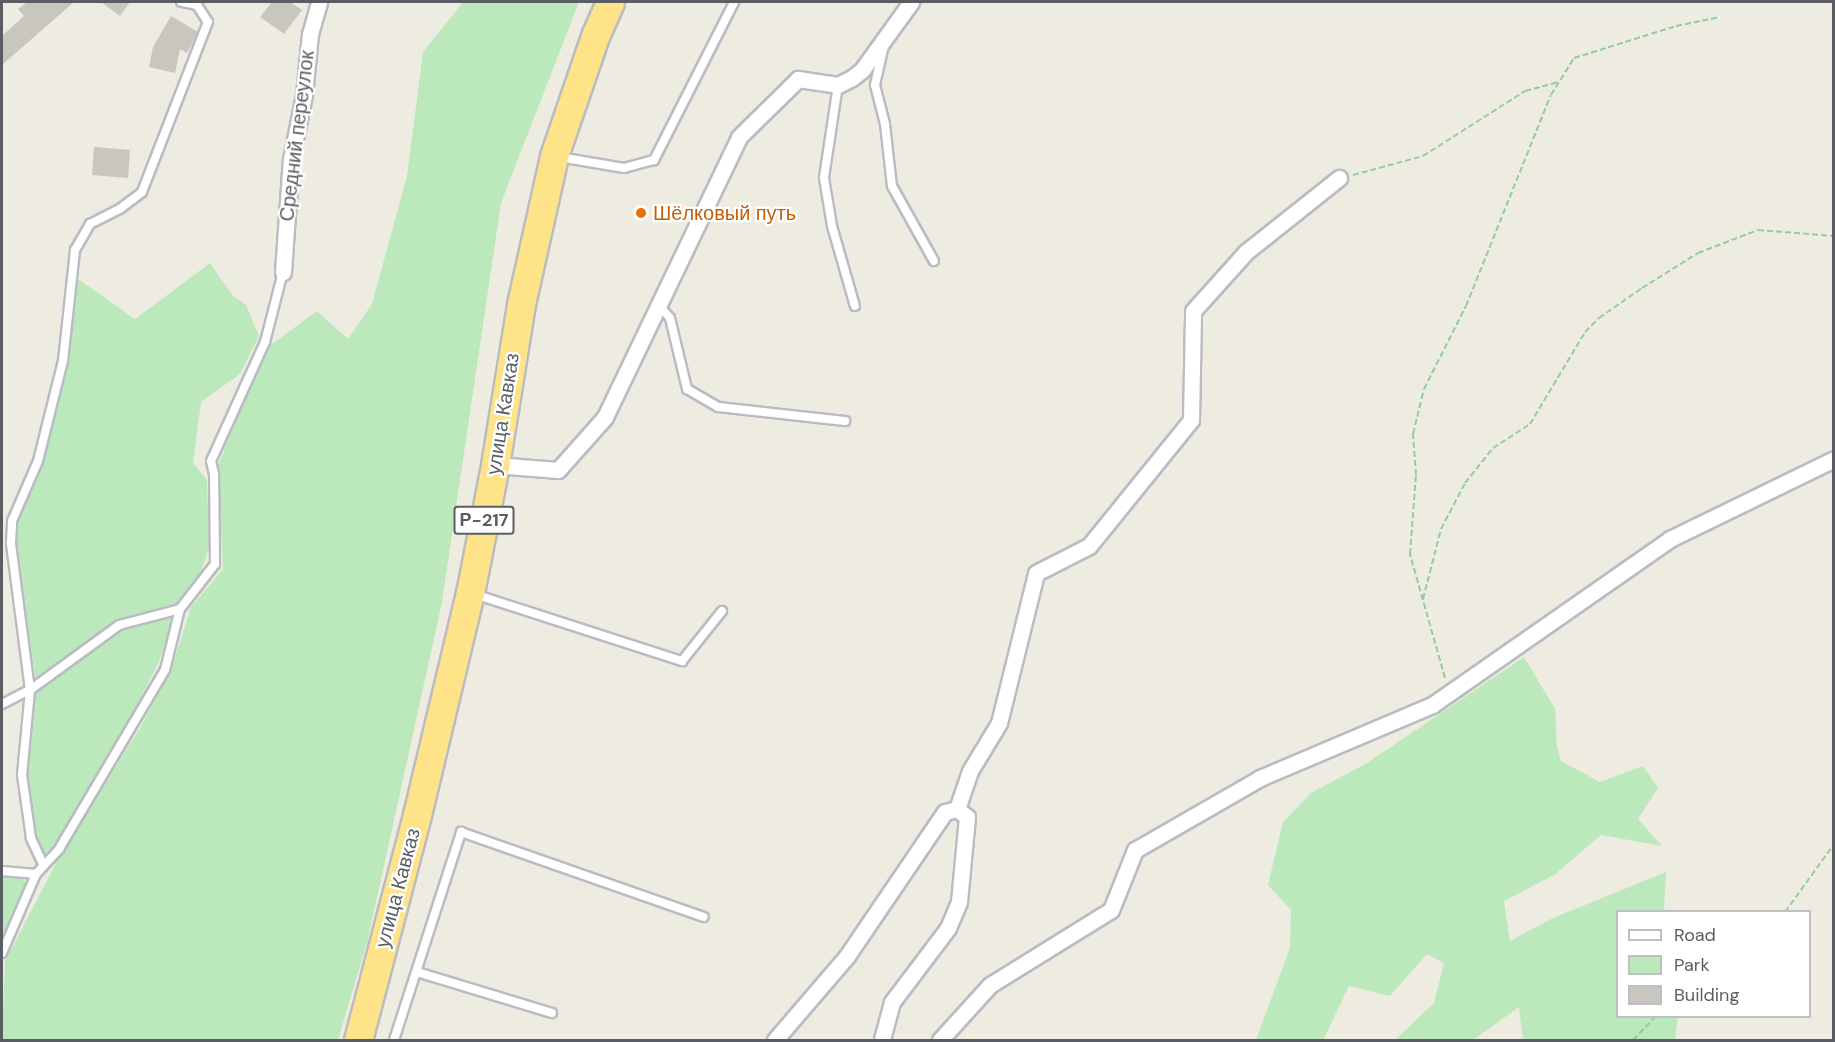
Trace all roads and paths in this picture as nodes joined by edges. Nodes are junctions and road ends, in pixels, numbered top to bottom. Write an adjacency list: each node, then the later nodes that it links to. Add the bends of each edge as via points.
1 (181, 2): 24 (lane, via 197,5 208,22 142,192 90,224 75,250 63,361 38,461 12,521 11,543)
2 (319, 2): 14 (street, Средний переулок, via 310,34 304,95 291,159)
3 (610, 2): 10 (highway, улица Кавказ / Р-217)
4 (734, 2): 10 (lane, via 654,160 624,168)
5 (911, 2): 7 (street)
6 (1720, 17): 8 (path, via 1594,49 1574,58)
7 (886, 35): 9 (street, via 862,70); 13 (lane, via 875,85 885,124 892,186)
8 (1559, 82): 11 (path, via 1525,91 1423,156); 21 (path, via 1466,306 1424,389 1413,434 1416,475 1410,554)
9 (838, 85): 15 (street, via 798,79 739,138); 16 (lane, via 824,178 832,226)
10 (554, 156): 19 (highway, улица Кавказ / Р-217, via 520,304)
11 (1339, 178): 27 (street, via 1246,252 1193,311 1191,420 1089,546 1036,573 999,723 970,771)
12 (1833, 236): 21 (path, via 1758,230 1698,253 1599,318 1585,332 1530,424 1493,448 1465,483 1441,529)
13 (934, 261)
14 (283, 272): 22 (lane, via 265,342 211,461 215,564)
15 (658, 304): 17 (lane, via 670,318 687,389 718,407); 19 (street, via 605,417 558,470)
16 (855, 306)
17 (844, 421)
18 (1833, 459): 25 (street, via 1670,538)
19 (495, 465): 20 (highway, улица Кавказ / Р-217)
20 (470, 593): 23 (lane, via 682,661); 38 (highway, улица Кавказ / Р-217)
21 (1423, 602): 25 (path)
22 (180, 609): 24 (lane, via 120,625); 29 (lane, via 165,669 59,849)
23 (722, 611)
24 (30, 690): 26 (lane); 29 (lane, via 22,775 31,838)
25 (1450, 693): 42 (street, via 1432,705 1260,778 1135,850 1111,910 990,985)
26 (2, 704)
27 (957, 809): 40 (street, via 945,812 847,956); 41 (street, via 967,818 959,902 948,928 892,1002)
28 (1833, 844): 32 (path)
29 (44, 864): 31 (lane)
30 (2, 871): 31 (lane)
31 (36, 874): 34 (lane)
32 (1786, 910)
33 (704, 917): 35 (lane, via 460,832)
34 (2, 953)
35 (417, 972): 36 (lane); 39 (lane)
36 (552, 1013)
37 (1655, 1018): 43 (path)
38 (358, 1041)
39 (394, 1041)
40 (775, 1041)
41 (882, 1041)
42 (940, 1041)
43 (1634, 1041)

